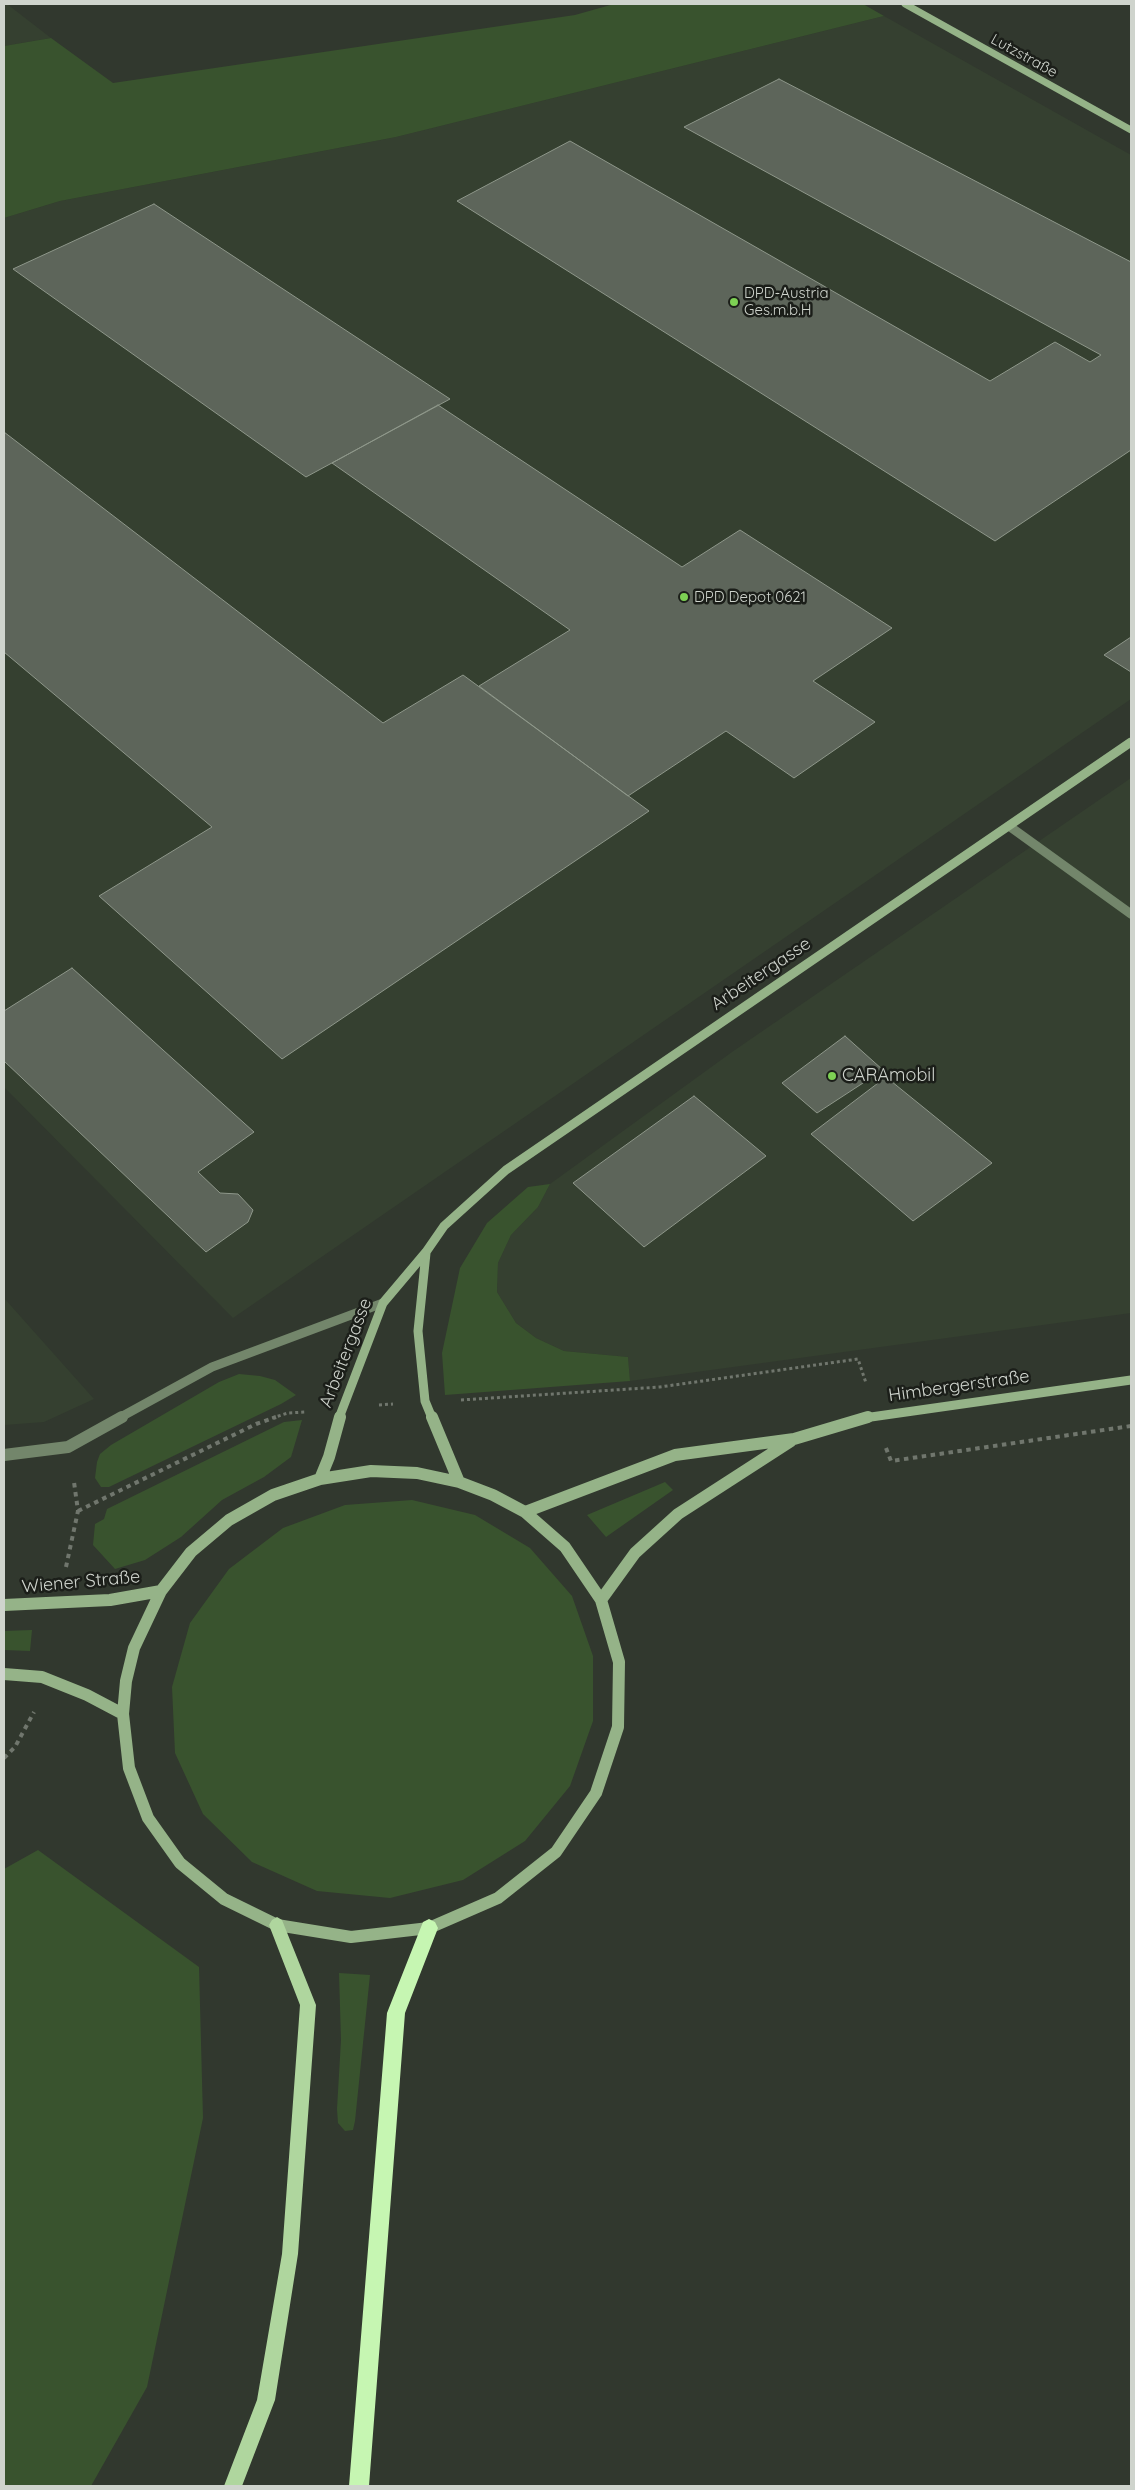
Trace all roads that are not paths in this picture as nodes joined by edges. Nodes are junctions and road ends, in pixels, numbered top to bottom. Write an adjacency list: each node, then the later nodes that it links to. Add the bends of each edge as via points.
1 (905, 4): 2 (street, Lutzstraße)
2 (1131, 130)
3 (1131, 742): 4 (street, Arbeitergasse)
4 (1009, 826): 5 (lane); 6 (street, Arbeitergasse, via 506,1170 444,1226)
5 (1131, 914)
6 (426, 1252): 7 (street, Arbeitergasse); 12 (street, Arbeitergasse, via 418,1331 425,1401)
7 (383, 1303): 10 (lane, via 212,1367 68,1447); 11 (street, Arbeitergasse, via 342,1408)
8 (1131, 1380): 9 (street, Himbergerstraße, via 876,1415)
9 (794, 1439): 13 (street, Himbergerstraße, via 675,1455); 15 (street, Himbergerstraße, via 678,1514 635,1553)
10 (4, 1455)
11 (320, 1479): 12 (street, via 371,1471 417,1473); 14 (street, via 273,1495 229,1520 191,1552)
12 (459, 1482): 13 (street)
13 (525, 1512): 15 (street, via 565,1547)
14 (161, 1591): 16 (street, Wiener Straße, via 110,1600); 18 (street, via 134,1648)
15 (601, 1600): 20 (street, via 619,1662 618,1727 596,1793 556,1852 498,1898)
16 (4, 1605)
17 (4, 1674): 18 (street, via 42,1677)
18 (123, 1714): 19 (street, via 129,1768 148,1818 180,1863 224,1899)
19 (277, 1925): 20 (street, via 351,1938); 21 (main road, via 308,2006 290,2254 266,2400)
20 (429, 1928): 22 (highway, via 396,2013)
21 (232, 2486)
22 (359, 2486)

